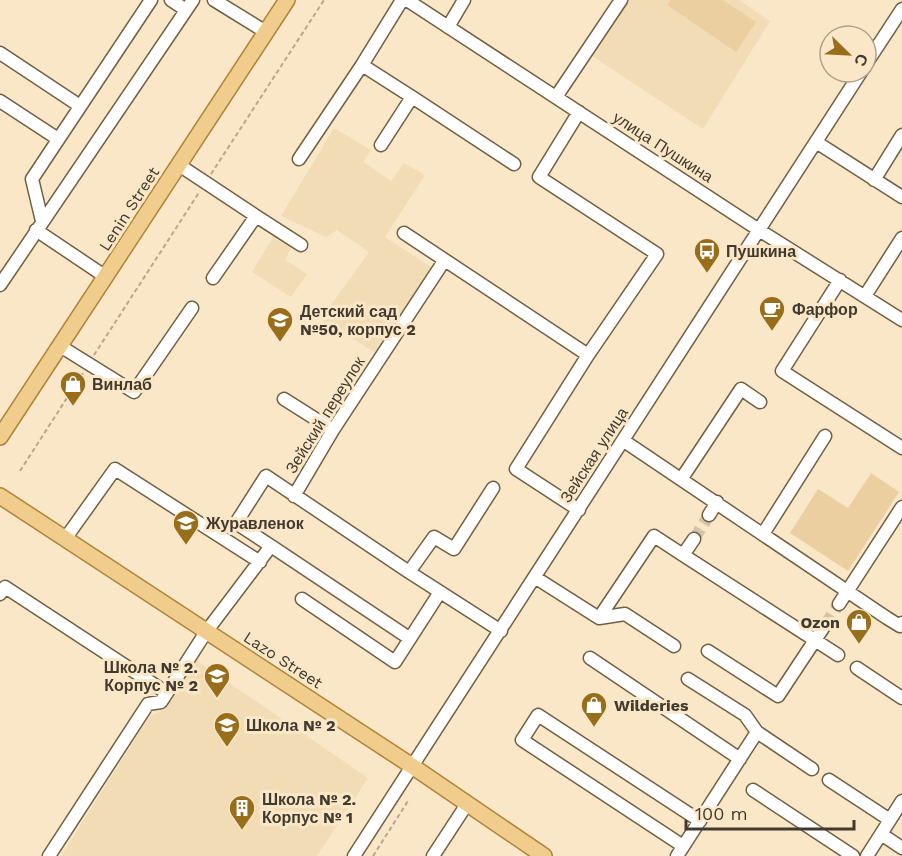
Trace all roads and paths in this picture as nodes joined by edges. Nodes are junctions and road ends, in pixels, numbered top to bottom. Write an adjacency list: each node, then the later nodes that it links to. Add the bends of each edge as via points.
1 (171, 0): 10 (street)
2 (214, 0): 13 (street)
3 (287, 0): 13 (main road, Lenin Street)
4 (324, 0): 31 (path)
5 (402, 0): 16 (street)
6 (407, 0): 12 (street, улица Пушкина)
7 (464, 0): 12 (street)
8 (621, 0): 19 (street)
9 (147, 1): 21 (street)
10 (189, 5): 34 (street)
11 (902, 9): 14 (street)
12 (448, 27): 19 (street, улица Пушкина)
13 (266, 32): 29 (main road, Lenin Street)
14 (878, 46)
15 (0, 53): 21 (street)
16 (362, 65): 18 (street); 27 (street)
17 (853, 84): 25 (street, Зейская улица)
18 (412, 97): 26 (street); 28 (street)
19 (556, 97): 22 (street, улица Пушкина)
20 (0, 101): 24 (street)
21 (80, 106): 24 (street)
22 (579, 111): 35 (street, улица Пушкина); 50 (street, via 539,177 657,254)
23 (902, 135): 30 (street)
24 (58, 139): 34 (street, via 32,179)
25 (816, 142): 30 (street); 35 (street, Зейская улица)
26 (381, 146)
27 (299, 159)
28 (514, 164)
29 (179, 165): 31 (street); 42 (main road, Lenin Street)
30 (874, 180): 32 (street)
31 (206, 182): 33 (street); 51 (path)
32 (902, 197)
33 (256, 216): 38 (street); 43 (street)
34 (39, 226): 41 (street); 42 (street)
35 (759, 230): 44 (street, улица Пушкина); 57 (street, Зейская улица)
36 (404, 233): 40 (street)
37 (902, 238): 46 (street)
38 (301, 245)
39 (0, 261): 41 (street)
40 (444, 261): 50 (street); 54 (street, Зейский переулок)
41 (12, 268): 45 (street)
42 (106, 277): 49 (main road, Lenin Street)
43 (213, 278)
44 (840, 280): 46 (street, улица Пушкина); 58 (street, via 782,371)
45 (0, 285)
46 (865, 296): 48 (street, улица Пушкина)
47 (192, 308): 51 (street, via 134,392)
48 (902, 320)
49 (60, 346): 51 (street); 56 (main road, Lenin Street)
50 (588, 355): 66 (street, via 516,469)
51 (89, 363): 59 (path)
52 (284, 399): 54 (street)
53 (760, 402): 60 (street, via 741,389)
54 (333, 430): 63 (street, Зейский переулок)
55 (825, 436): 68 (street)
56 (0, 437)
57 (624, 441): 60 (street); 66 (street, Зейская улица)
58 (902, 448)
59 (20, 471)
60 (682, 478): 64 (street)
61 (493, 488): 74 (street, via 454,549 434,537)
62 (0, 496): 69 (main road, Lazo Street)
63 (294, 496): 71 (street, via 266,476 236,523); 74 (street)
64 (717, 502): 67 (street); 68 (street)
65 (902, 507): 76 (street)
66 (579, 510): 75 (street, Зейская улица)
67 (709, 514)
68 (763, 534): 76 (street)
69 (65, 538): 73 (street, via 115,469); 85 (main road, Lazo Street)
70 (693, 539): 72 (street)
71 (271, 546): 73 (street); 86 (street)
72 (683, 555): 81 (street, via 654,536); 87 (street)
73 (260, 562): 85 (street)
74 (409, 572): 77 (street)
75 (536, 578): 81 (street); 84 (street, Зейская улица)
76 (847, 591): 80 (street); 82 (street, via 900,626)
77 (440, 592): 84 (street); 86 (street)
78 (0, 594): 94 (street, via 5,587)
79 (302, 599): 86 (street, via 394,662)
80 (838, 604)
81 (599, 618): 88 (street, via 625,614)
82 (902, 623)
83 (825, 625): 87 (street)
84 (501, 631): 98 (street, Зейская улица)
85 (206, 632): 94 (street); 98 (main road, Lazo Street)
86 (409, 638)
87 (814, 640): 89 (street, via 778,696); 90 (street)
88 (674, 646)
89 (708, 651)
90 (838, 655)
91 (590, 658): 97 (street)
92 (857, 668): 95 (street)
93 (688, 679): 96 (street, via 745,715)
94 (167, 693): 110 (street, via 161,702 148,704)
95 (902, 698)
96 (757, 732): 97 (street); 99 (street)
97 (740, 759): 106 (street)
98 (412, 766): 104 (main road, Lazo Street); 111 (street, Зейская улица)
99 (812, 769)
100 (830, 780): 105 (street)
101 (753, 790): 115 (street)
102 (408, 801): 112 (path)
103 (902, 801): 105 (street)
104 (468, 804): 113 (street); 114 (main road, Lazo Street)
105 (890, 820): 107 (street)
106 (700, 821): 109 (street); 109 (street, via 538,715 522,740)
107 (881, 834): 108 (street); 116 (street)
108 (902, 848)
109 (680, 851)
110 (49, 856)
111 (354, 856)
112 (373, 856)
113 (433, 856)
114 (544, 856)
115 (853, 856)
116 (867, 856)

